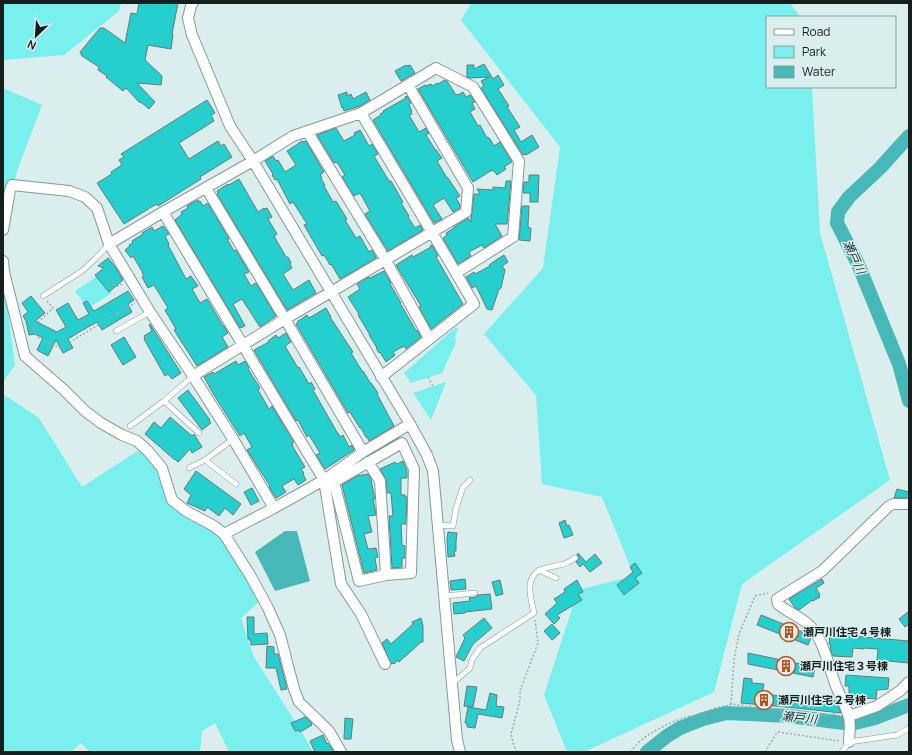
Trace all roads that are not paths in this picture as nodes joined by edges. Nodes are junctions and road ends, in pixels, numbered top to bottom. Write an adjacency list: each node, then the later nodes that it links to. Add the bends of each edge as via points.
1 (193, 3): 5 (street, via 188,18 192,35 230,126)
2 (408, 86): 3 (street); 9 (street, via 468,188 466,212); 13 (street, via 436,68 473,87 519,161 513,237)
3 (361, 113): 4 (street); 9 (street)
4 (307, 131): 5 (street, via 293,136); 11 (street)
5 (253, 161): 6 (street); 14 (street)
6 (206, 188): 7 (street); 17 (street)
7 (163, 212): 10 (street); 20 (street)
8 (3, 230): 10 (street, via 12,185 69,190 85,197 97,208)
9 (432, 232): 11 (street); 13 (street)
10 (109, 244): 15 (lane, via 96,259); 16 (street)
11 (385, 259): 14 (street); 19 (street)
12 (3, 260): 38 (street, via 25,356 85,411 122,436 137,441 162,468 172,500)
13 (456, 273): 19 (street, via 474,304)
14 (331, 292): 17 (street); 22 (street)
15 (43, 296)
16 (150, 312): 18 (lane); 21 (street)
17 (284, 318): 20 (street); 28 (street)
18 (116, 331)
19 (429, 338): 22 (street)
20 (243, 346): 21 (street); 32 (street)
21 (193, 376): 23 (lane); 27 (street)
22 (381, 377): 24 (street)
23 (164, 401): 25 (lane); 26 (lane)
24 (410, 424): 28 (street); 37 (street, via 433,471)
25 (130, 426)
26 (199, 433)
27 (233, 439): 29 (lane); 36 (street)
28 (363, 452): 32 (street)
29 (205, 460): 31 (lane); 34 (lane)
30 (368, 462): 32 (street); 41 (street, via 380,481); 41 (street, via 402,443 414,468 411,573)
31 (189, 468)
32 (329, 480): 36 (street); 41 (street, via 359,580); 45 (street, via 341,584 361,614)
33 (470, 480): 37 (lane, via 463,487 453,526)
34 (236, 484)
35 (909, 504): 48 (street, via 889,506 822,571 777,599 778,604 804,621 818,636)
36 (274, 508): 38 (street)
37 (438, 525): 44 (street)
38 (224, 534): 51 (street, via 268,608 280,635 299,702 329,731)
39 (575, 558): 40 (lane, via 568,564)
40 (539, 570): 42 (lane); 47 (lane, via 531,578 530,595 534,613 480,648 470,668)
41 (386, 575)
42 (556, 578)
43 (475, 593): 44 (lane)
44 (444, 596): 47 (street)
45 (385, 664)
46 (909, 682): 48 (street, via 877,706)
47 (453, 683): 52 (street)
48 (849, 719): 50 (street)
49 (909, 728): 50 (lane, via 897,735)
50 (849, 742): 53 (lane)
51 (341, 752)
52 (460, 752)
53 (842, 752)

